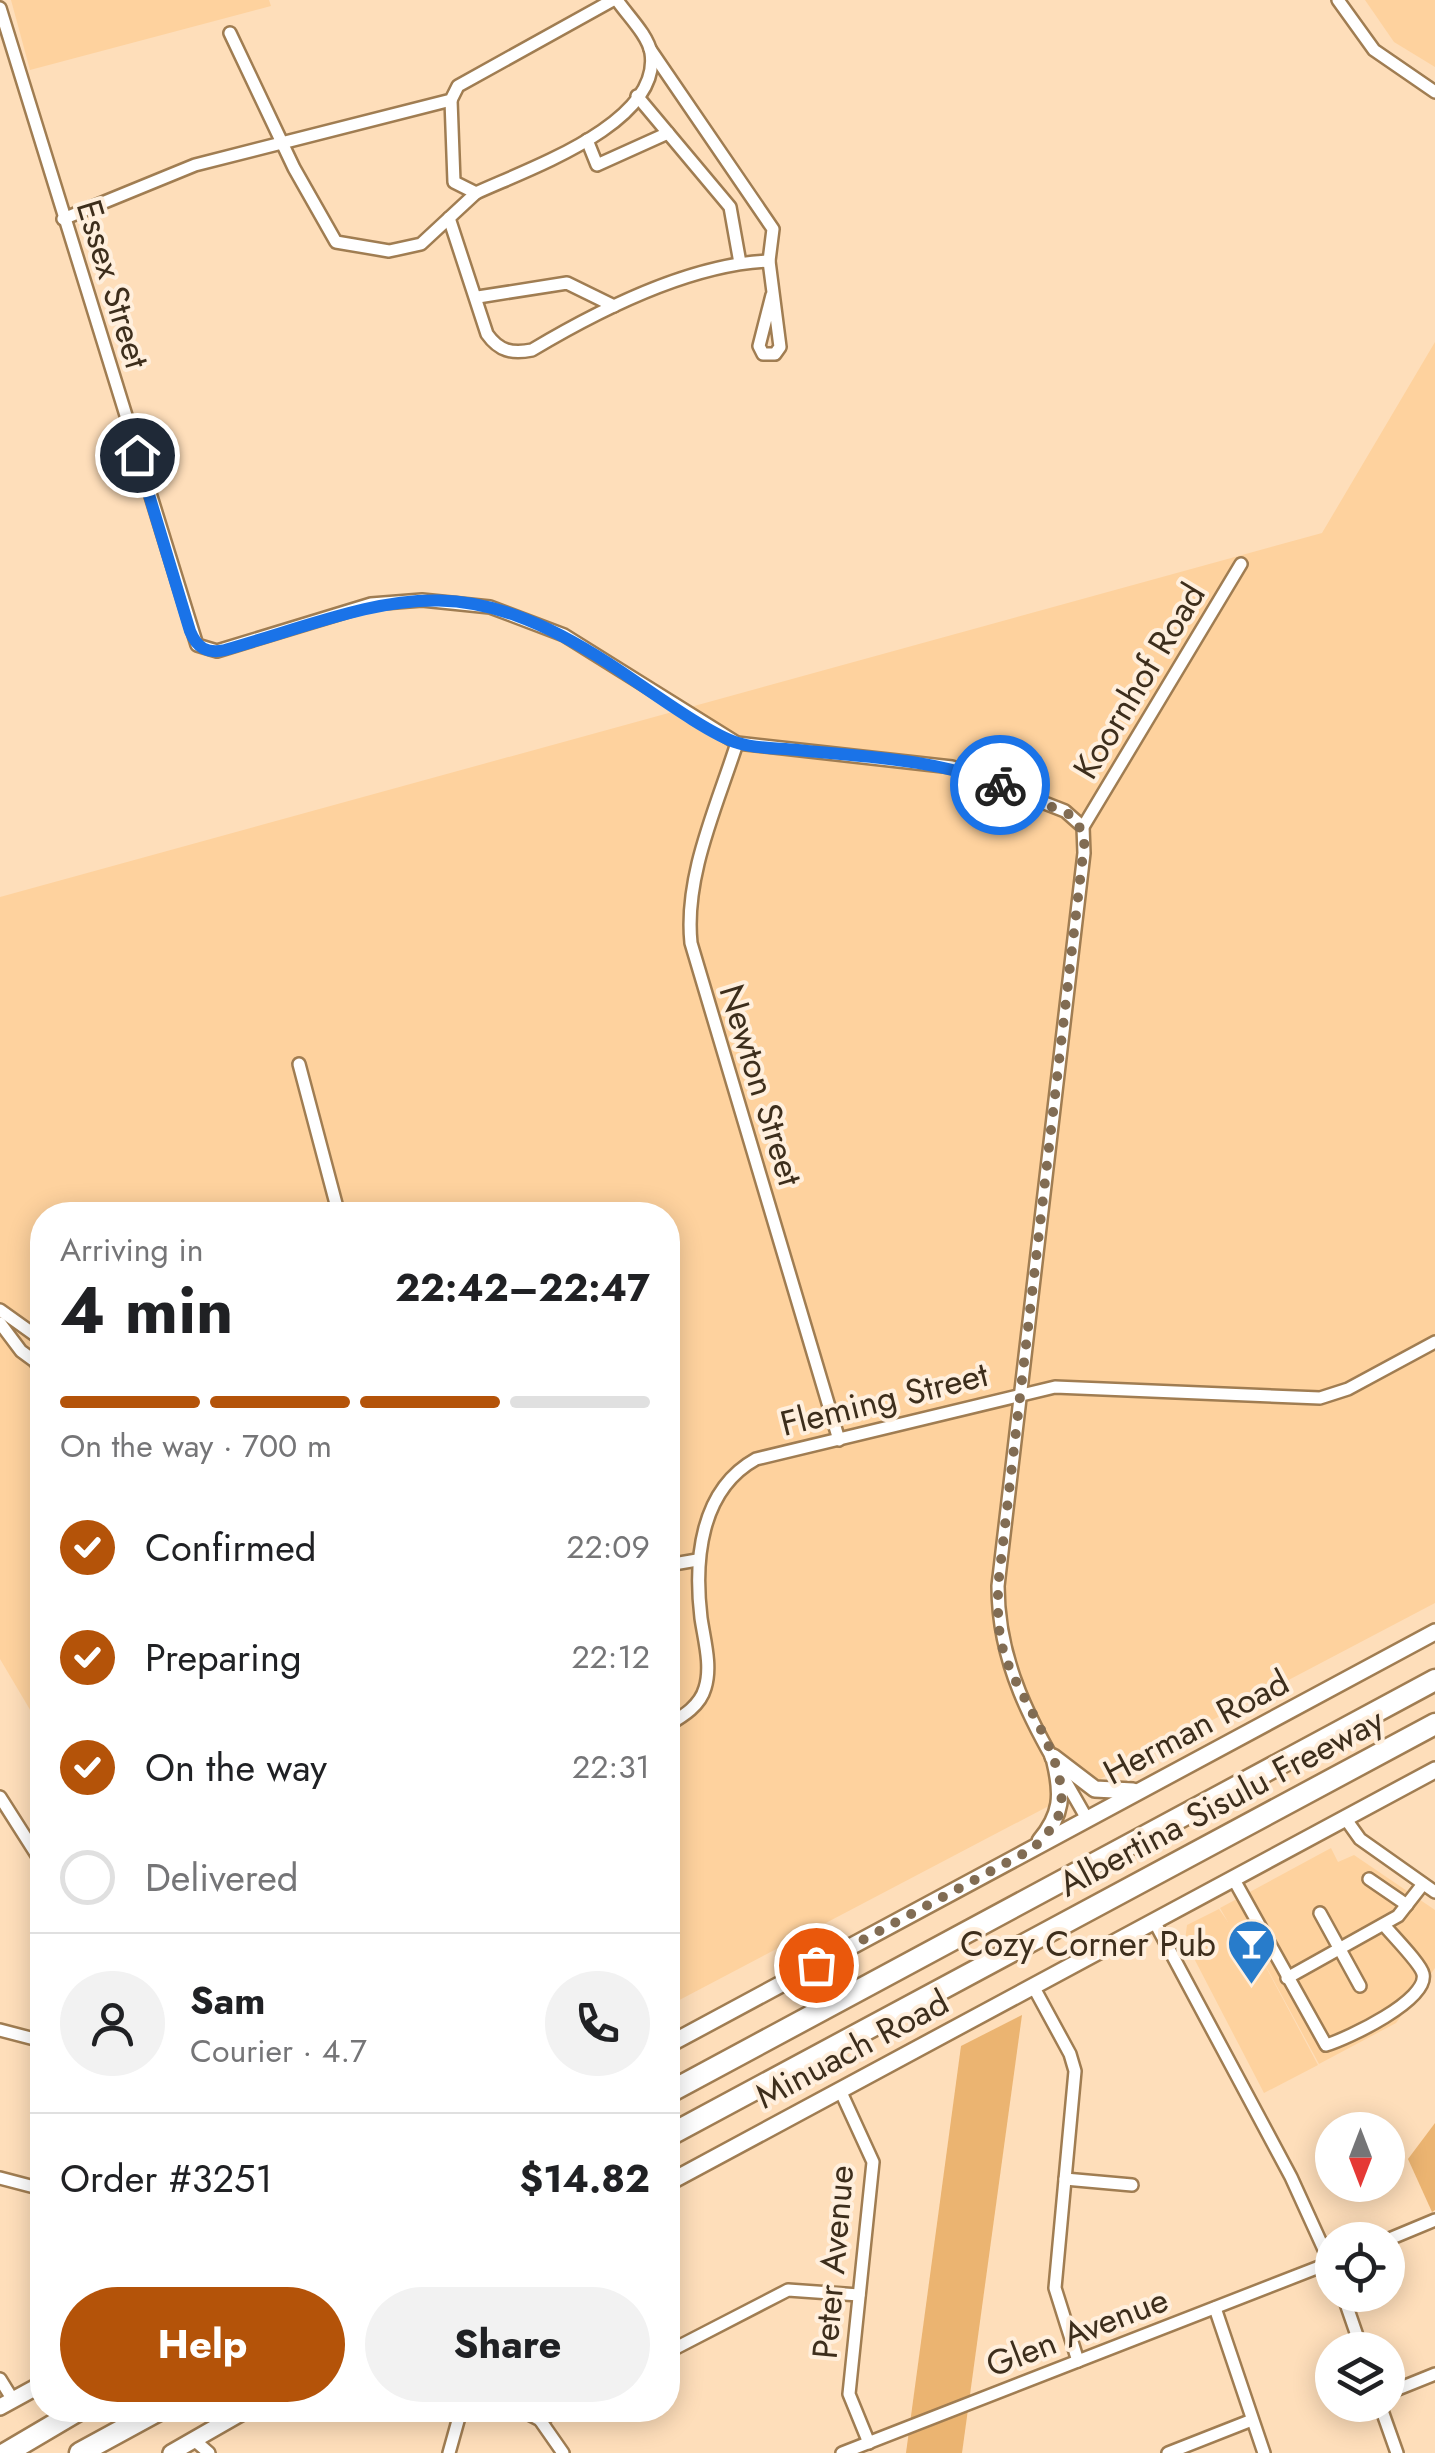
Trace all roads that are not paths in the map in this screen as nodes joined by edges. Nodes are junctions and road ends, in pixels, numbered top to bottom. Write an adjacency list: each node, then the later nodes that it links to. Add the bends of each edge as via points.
1 (615, 0): 5 (street); 8 (street, via 458,86)
2 (1338, 0): 6 (street, via 1374,50)
3 (0, 8): 15 (street, Essex Street)
4 (230, 33): 11 (street)
5 (650, 49): 7 (street); 18 (street, via 772,225)
6 (1435, 92)
7 (637, 96): 9 (street); 10 (street, via 618,120)
8 (451, 100): 11 (street); 12 (street)
9 (668, 133): 10 (street, via 597,165); 19 (street, via 730,207)
10 (586, 140): 13 (street)
11 (283, 146): 15 (street, via 195,165); 16 (street, via 336,242 390,250 427,242)
12 (454, 182): 13 (street); 14 (street)
13 (476, 193): 14 (street)
14 (451, 214): 16 (street); 17 (street)
15 (63, 219): 26 (street, Essex Street, via 197,645 218,651 371,604 476,605 564,635)
16 (440, 229): 17 (street)
17 (462, 247): 22 (street)
18 (769, 261): 19 (street); 21 (street)
19 (740, 262): 23 (street)
20 (586, 290): 22 (street, via 556,282); 23 (street); 24 (street)
21 (772, 295)
22 (478, 297): 24 (street, via 486,334 506,350 532,350)
23 (614, 306): 24 (street)
24 (585, 319)
25 (1241, 564): 27 (street, Koornhof Road)
26 (736, 743): 27 (street, Essex Street, via 952,767 1065,812); 36 (street, Newton Street, via 698,870 691,943)
27 (1083, 827): 35 (street, Koornhof Road)
28 (299, 1064): 29 (street)
29 (336, 1202)
30 (0, 1310): 32 (street)
31 (0, 1322): 34 (street)
32 (30, 1333)
33 (1435, 1342): 35 (street, Fleming Street, via 1348,1389 1312,1399 1087,1386)
34 (30, 1358)
35 (1019, 1394): 36 (street, Fleming Street); 43 (street, Koornhof Road, via 998,1624 1014,1679)
36 (839, 1440): 37 (street, Fleming Street, via 762,1457 739,1469 720,1489)
37 (697, 1560): 38 (street); 41 (street, Fleming Street, via 706,1684 695,1706)
38 (680, 1563)
39 (1435, 1632): 45 (main road, Herman Road)
40 (1435, 1680): 66 (highway, Albertina Sisulu Freeway)
41 (680, 1717)
42 (1435, 1724): 68 (highway, Albertina Sisulu Freeway)
43 (1054, 1760): 45 (main road, via 1095,1789); 48 (street, Koornhof Road); 50 (main road, via 1060,1810)
44 (1435, 1770): 47 (main road, Minuach Road)
45 (1141, 1790): 48 (main road, Herman Road)
46 (0, 1796): 49 (street)
47 (1345, 1818): 51 (main road, Minuach Road); 53 (street, via 1355,1835)
48 (1087, 1819): 50 (main road, Herman Road)
49 (30, 1844)
50 (1034, 1848): 65 (main road, Herman Road)
51 (1233, 1878): 57 (main road, Minuach Road); 60 (street)
52 (1370, 1879): 55 (street)
53 (1423, 1884): 54 (street); 55 (street)
54 (1435, 1892)
55 (1406, 1905): 58 (street)
56 (1320, 1913): 59 (street)
57 (1154, 1921): 61 (main road, Minuach Road); 75 (street)
58 (1384, 1925): 59 (street); 60 (street, via 1423,1974 1411,2000 1390,2012 1326,2045)
59 (1339, 1950): 60 (street); 62 (street)
60 (1286, 1978)
61 (1033, 1986): 67 (main road, Minuach Road); 71 (street, via 1075,2071)
62 (1360, 1986)
63 (0, 2030): 64 (street)
64 (30, 2038)
65 (680, 2039)
66 (680, 2088)
67 (840, 2090): 69 (main road, Minuach Road); 78 (street, Peter Avenue, via 873,2162)
68 (680, 2130)
69 (680, 2176)
70 (0, 2178): 73 (street)
71 (1065, 2179): 72 (street); 81 (street, via 1055,2295)
72 (1132, 2185)
73 (30, 2186)
74 (1435, 2220): 76 (street)
75 (1315, 2228)
76 (1405, 2232)
77 (1315, 2270): 79 (street, Glen Avenue)
78 (859, 2295): 80 (street, via 788,2290); 95 (street, Peter Avenue, via 849,2400)
79 (1215, 2308): 81 (street, Glen Avenue); 87 (street)
80 (680, 2346)
81 (1078, 2361): 95 (street, Glen Avenue)
82 (1435, 2374): 84 (street)
83 (0, 2379): 86 (street)
84 (1405, 2386)
85 (30, 2390): 86 (main road)
86 (6, 2403)
87 (1252, 2420): 103 (street); 104 (street)
88 (59, 2422): 96 (highway)
89 (137, 2422): 97 (highway)
90 (224, 2422): 94 (main road)
91 (457, 2422): 100 (street)
92 (541, 2422): 101 (street)
93 (1386, 2422): 105 (street)
94 (193, 2439): 98 (main road); 99 (street)
95 (868, 2443): 102 (street, Glen Avenue)
96 (6, 2453)
97 (80, 2453)
98 (171, 2453)
99 (209, 2453)
100 (448, 2453)
101 (563, 2453)
102 (842, 2453)
103 (1168, 2453)
104 (1264, 2453)
105 (1397, 2453)

